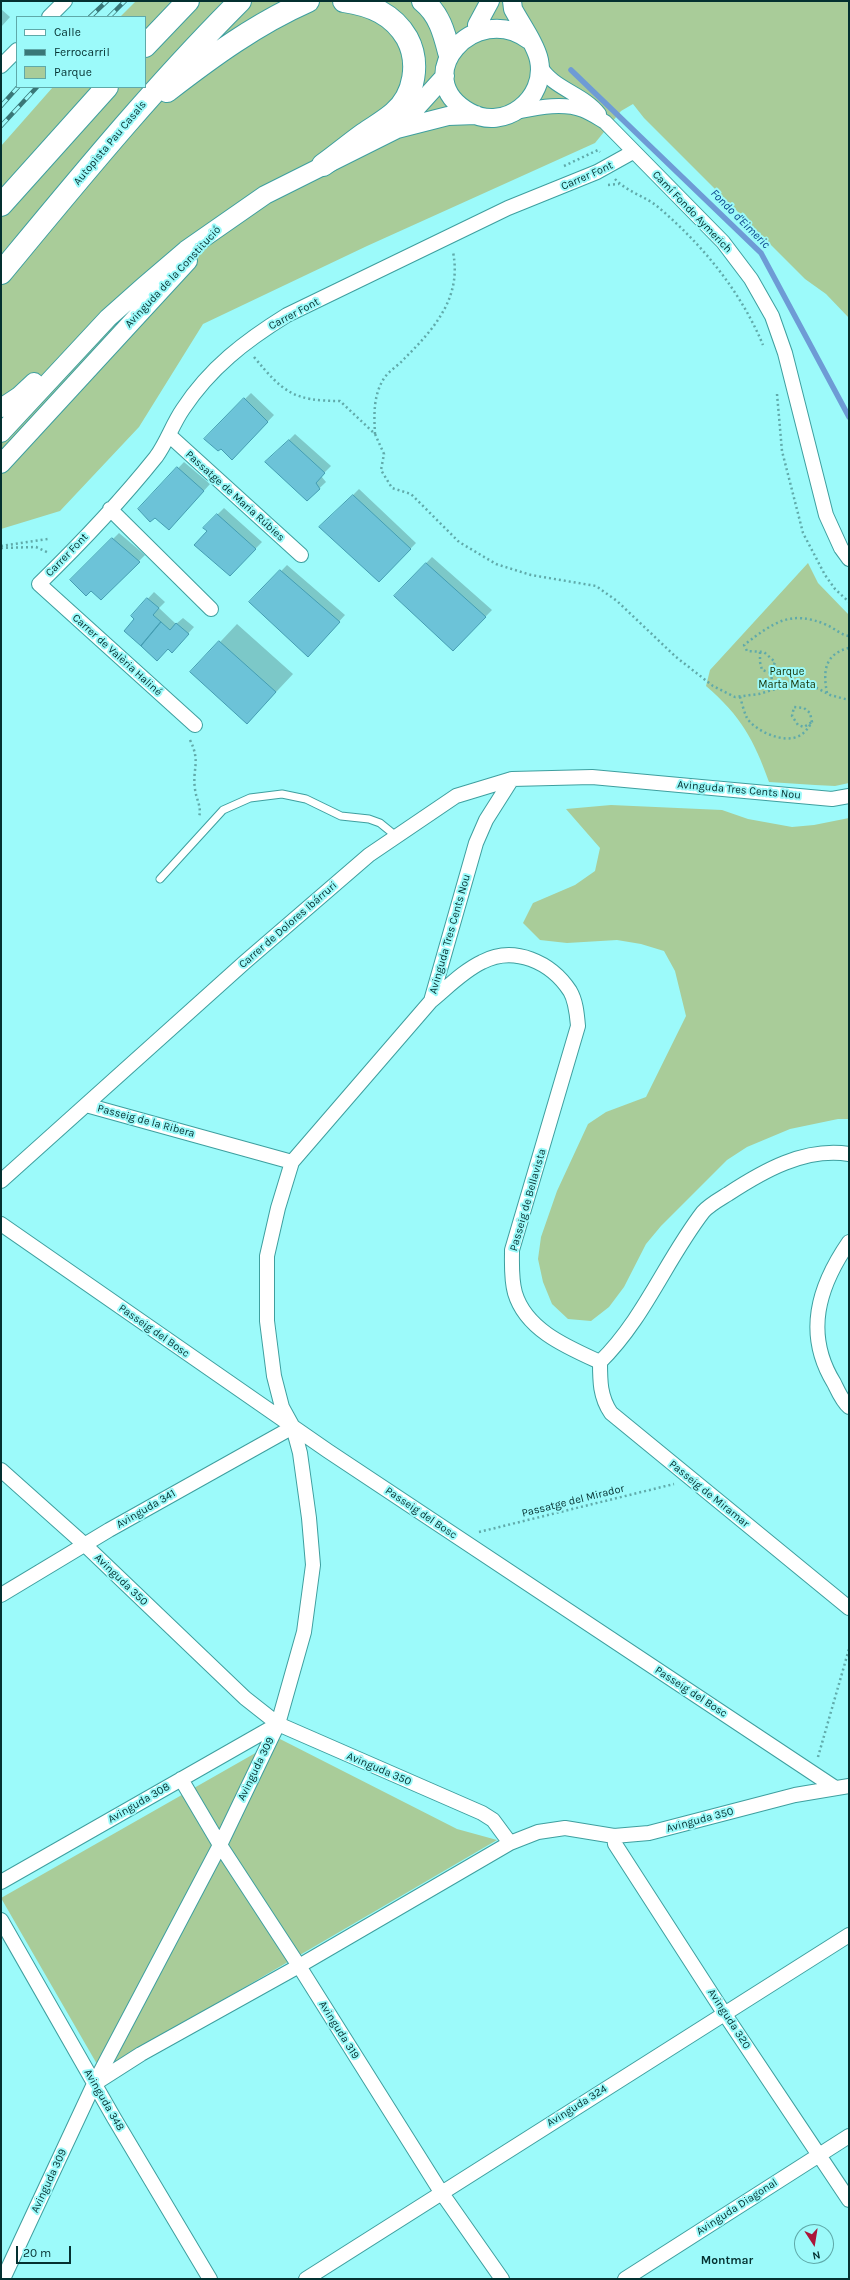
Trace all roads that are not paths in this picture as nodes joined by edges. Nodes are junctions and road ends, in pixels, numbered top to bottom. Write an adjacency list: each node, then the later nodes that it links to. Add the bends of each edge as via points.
1 (65, 1): 9 (street)
2 (188, 1): 12 (highway)
3 (240, 1): 21 (highway, Autopista Pau Casals, via 187,54)
4 (308, 1): 21 (highway, via 285,11 236,41)
5 (344, 1): 25 (highway, via 377,9 400,27 413,55 415,69 408,96 395,112)
6 (423, 1): 14 (highway, via 431,8 443,28)
7 (490, 1): 10 (street)
8 (512, 1): 11 (street, via 513,9)
9 (50, 16)
10 (477, 25): 11 (street, via 505,25 518,30); 14 (street, via 460,36)
11 (529, 40): 16 (street)
12 (146, 45)
13 (16, 51): 15 (street)
14 (449, 52): 17 (street)
15 (1, 66)
16 (540, 66): 19 (street, via 536,90 525,105); 22 (street, via 544,74 585,100)
17 (445, 76): 20 (street, via 450,93 457,102); 23 (street)
18 (106, 88): 26 (highway)
19 (515, 112): 20 (street, via 496,118); 22 (street, Camí Fondo Aymerich, via 569,107 583,110)
20 (476, 115): 23 (street, via 448,116)
21 (126, 122): 28 (highway, Autopista Pau Casals)
22 (605, 122): 24 (street, Camí Fondo Aymerich)
23 (397, 129): 25 (street)
24 (633, 152): 33 (street, Carrer Font, via 596,172 508,208 287,315 219,364 182,410); 38 (street, Camí Fondo Aymerich, via 724,242 751,279 772,316 785,353 826,515 840,548)
25 (323, 165): 27 (street, via 265,195)
26 (1, 205)
27 (222, 224): 29 (street, Avinguda de la Constitució, via 186,250); 30 (street, Avinguda de la Constitució)
28 (1, 273)
29 (108, 318): 31 (street, via 74,344 19,396); 32 (street, Avinguda de la Constitució)
30 (119, 335): 34 (street, via 59,389 12,440); 35 (street, Avinguda de la Constitució)
31 (1, 408)
32 (1, 433)
33 (170, 436): 36 (street, Carrer Font); 37 (street, Passatge de Maria Rúbies)
34 (1, 441)
35 (1, 464)
36 (110, 509): 39 (street, Carrer Font); 40 (street)
37 (301, 555)
38 (849, 559)
39 (39, 584): 41 (street, Carrer de Valèria Haliné)
40 (211, 609)
41 (195, 725)
42 (512, 779): 43 (street, Avinguda Tres Cents Nou, via 592,777 832,799); 44 (street, Carrer de Dolores Ibárruri, via 456,796); 46 (street, Avinguda Tres Cents Nou, via 486,820 476,843)
43 (849, 796)
44 (396, 836): 45 (lane, via 380,823 341,816 306,799 282,794 250,798 223,810); 47 (street, Carrer de Dolores Ibárruri, via 369,855 245,962)
45 (160, 880)
46 (430, 1001): 49 (street, Avinguda Tres Cents Nou); 53 (street, Passeig de Bellavista, via 482,961 501,954 519,955 543,964 559,977 570,992 578,1026 512,1250 512,1276 515,1292 527,1317 545,1334)
47 (86, 1105): 49 (street, Passeig de la Ribera); 50 (street, Passeig de la Ribera)
48 (849, 1154): 53 (street, via 833,1152 795,1159 757,1175 704,1210 639,1313 615,1348)
49 (292, 1162): 55 (street, Avinguda Tres Cents Nou, via 266,1256 267,1321 274,1376 282,1407)
50 (1, 1181)
51 (1, 1224): 55 (street, Passeig del Bosc)
52 (849, 1242): 54 (street, via 833,1266 821,1297 817,1328 823,1365)
53 (600, 1362): 59 (street, Passeig de Miramar, via 603,1402 611,1413)
54 (849, 1407)
55 (292, 1427): 57 (street, Avinguda 341); 60 (street, Avinguda 309, via 304,1474 312,1565 304,1632); 62 (street, Passeig del Bosc)
56 (1, 1470): 57 (street, Avinguda 350)
57 (85, 1545): 58 (street, Avinguda 341); 60 (street, Avinguda 350, via 245,1698)
58 (1, 1594)
59 (849, 1608)
60 (278, 1724): 61 (street, Avinguda 308); 65 (street, Avinguda 350, via 482,1813 493,1820); 66 (street, Avinguda 309)
61 (181, 1779): 66 (street, Avinguda 319); 67 (street, Avinguda 308)
62 (834, 1786): 63 (street); 64 (street, Avinguda 350, via 649,1833)
63 (849, 1786)
64 (614, 1836): 65 (street, Avinguda 350, via 565,1828 538,1832); 71 (street, Avinguda 320, via 615,1844)
65 (510, 1843): 70 (street)
66 (220, 1845): 70 (street, Avinguda 319); 72 (street, Avinguda 309)
67 (1, 1882)
68 (1, 1920): 72 (street, Avinguda 348)
69 (849, 1935): 71 (street, Avinguda 324)
70 (299, 1966): 72 (street, via 141,2054); 75 (street, Avinguda 319)
71 (724, 2013): 74 (street, Avinguda 320); 75 (street, Avinguda 324)
72 (94, 2084): 77 (street, Avinguda 309); 78 (street, Avinguda 348)
73 (849, 2136): 74 (street, Avinguda Diagonal)
74 (819, 2155): 76 (street, Avinguda 320); 81 (street, Avinguda Diagonal)
75 (441, 2192): 79 (street, Avinguda 324); 80 (street, Avinguda 319)
76 (849, 2200)
77 (3, 2279)
78 (210, 2279)
79 (306, 2279)
80 (502, 2279)
81 (625, 2279)

